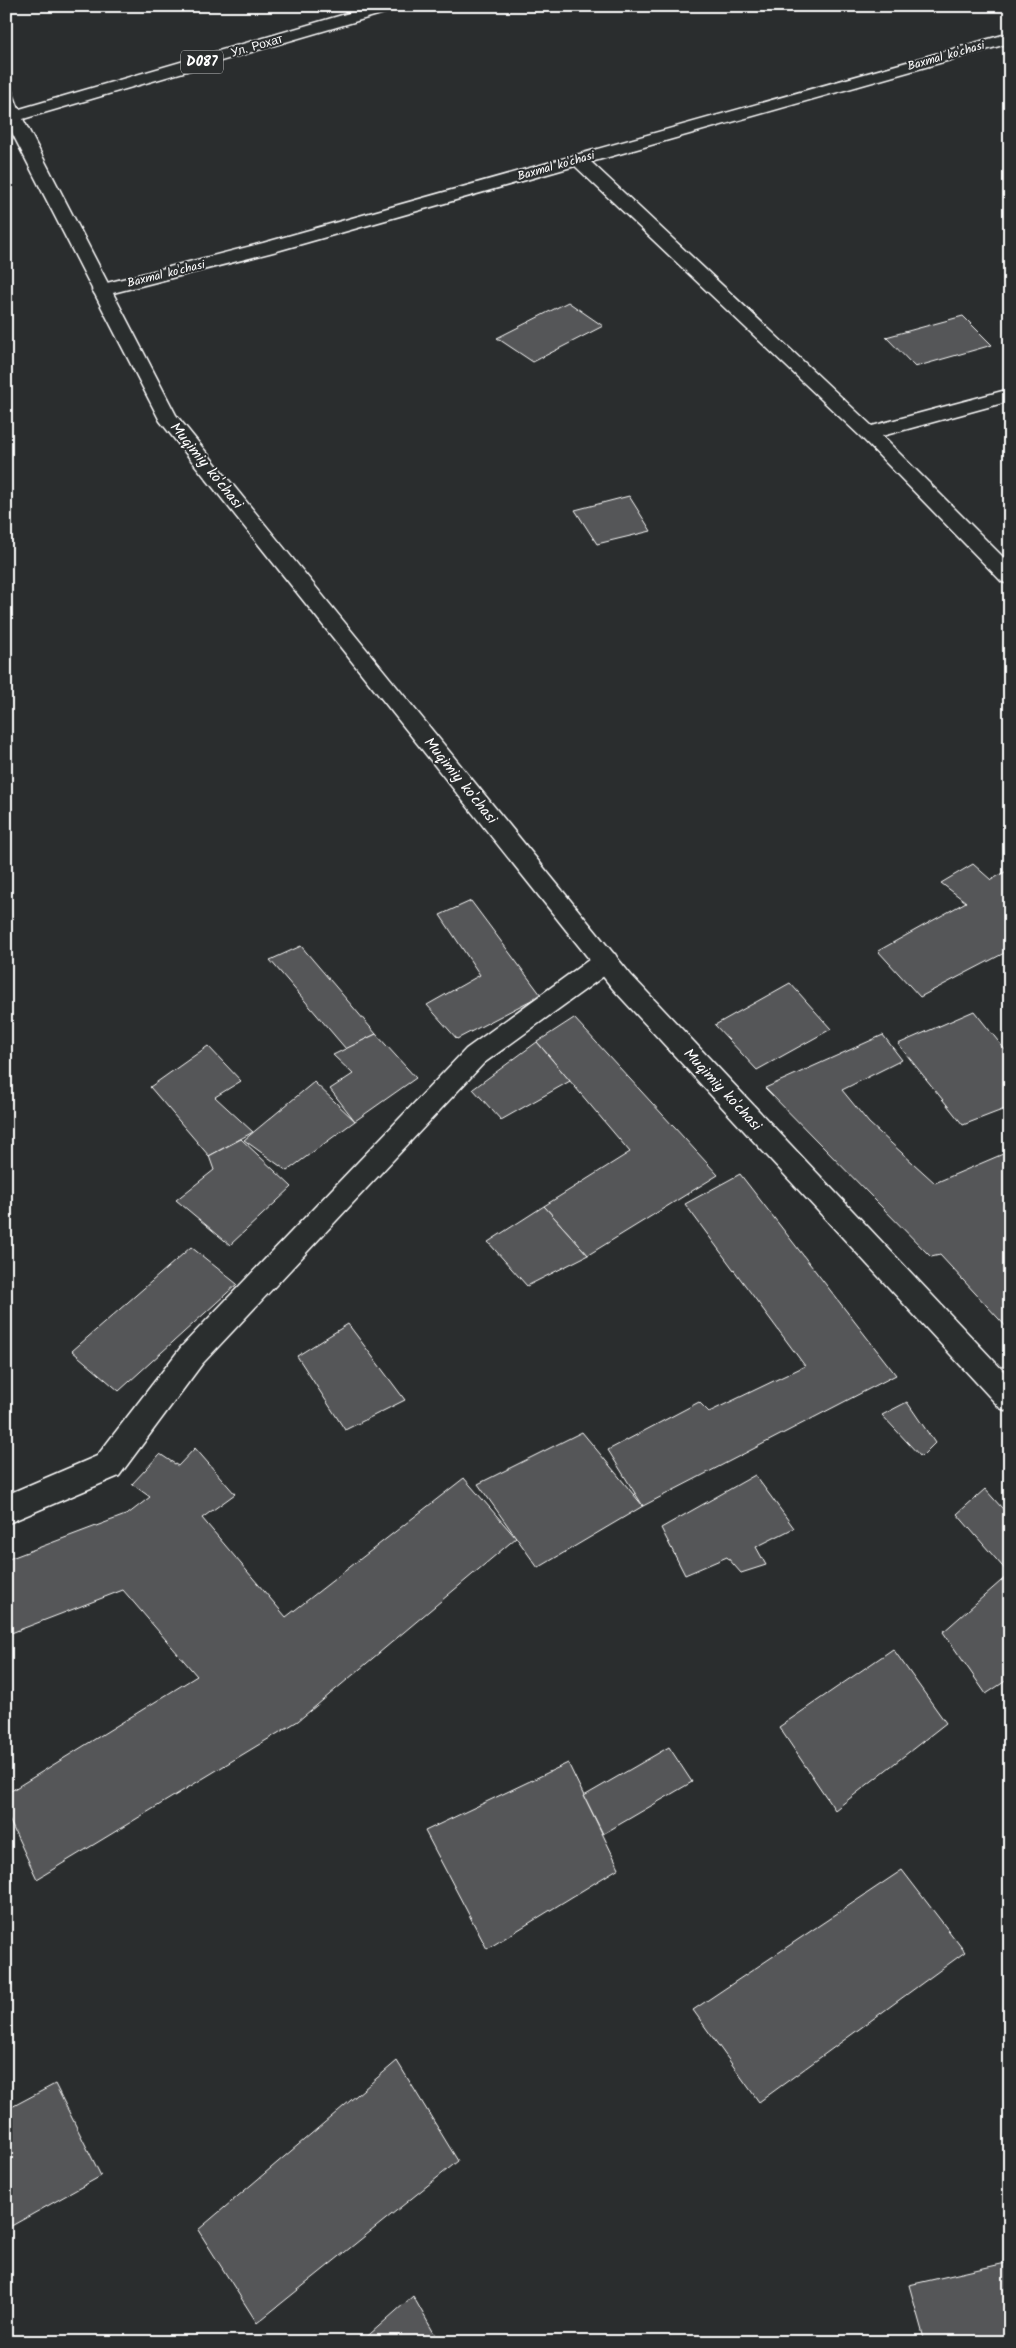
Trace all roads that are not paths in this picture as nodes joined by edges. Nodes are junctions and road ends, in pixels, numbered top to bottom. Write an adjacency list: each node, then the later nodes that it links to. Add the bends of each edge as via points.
1 (392, 6): 4 (street, Ул. Рохат / D087)
2 (1010, 38): 5 (street, Baxmal ko'chasi)
3 (6, 95): 4 (street, Muqimiy ko'chasi)
4 (10, 118): 6 (street, Muqimiy ko'chasi)
5 (579, 160): 6 (street, Baxmal ko'chasi, via 270,247); 8 (street)
6 (102, 290): 10 (street, Muqimiy ko'chasi, via 167,417)
7 (1010, 395): 8 (street)
8 (868, 433): 9 (street)
9 (1010, 577)
10 (606, 962): 11 (street, Muqimiy ko'chasi); 12 (street, via 475,1056 192,1355 108,1466)
11 (1010, 1399)
12 (6, 1510)

